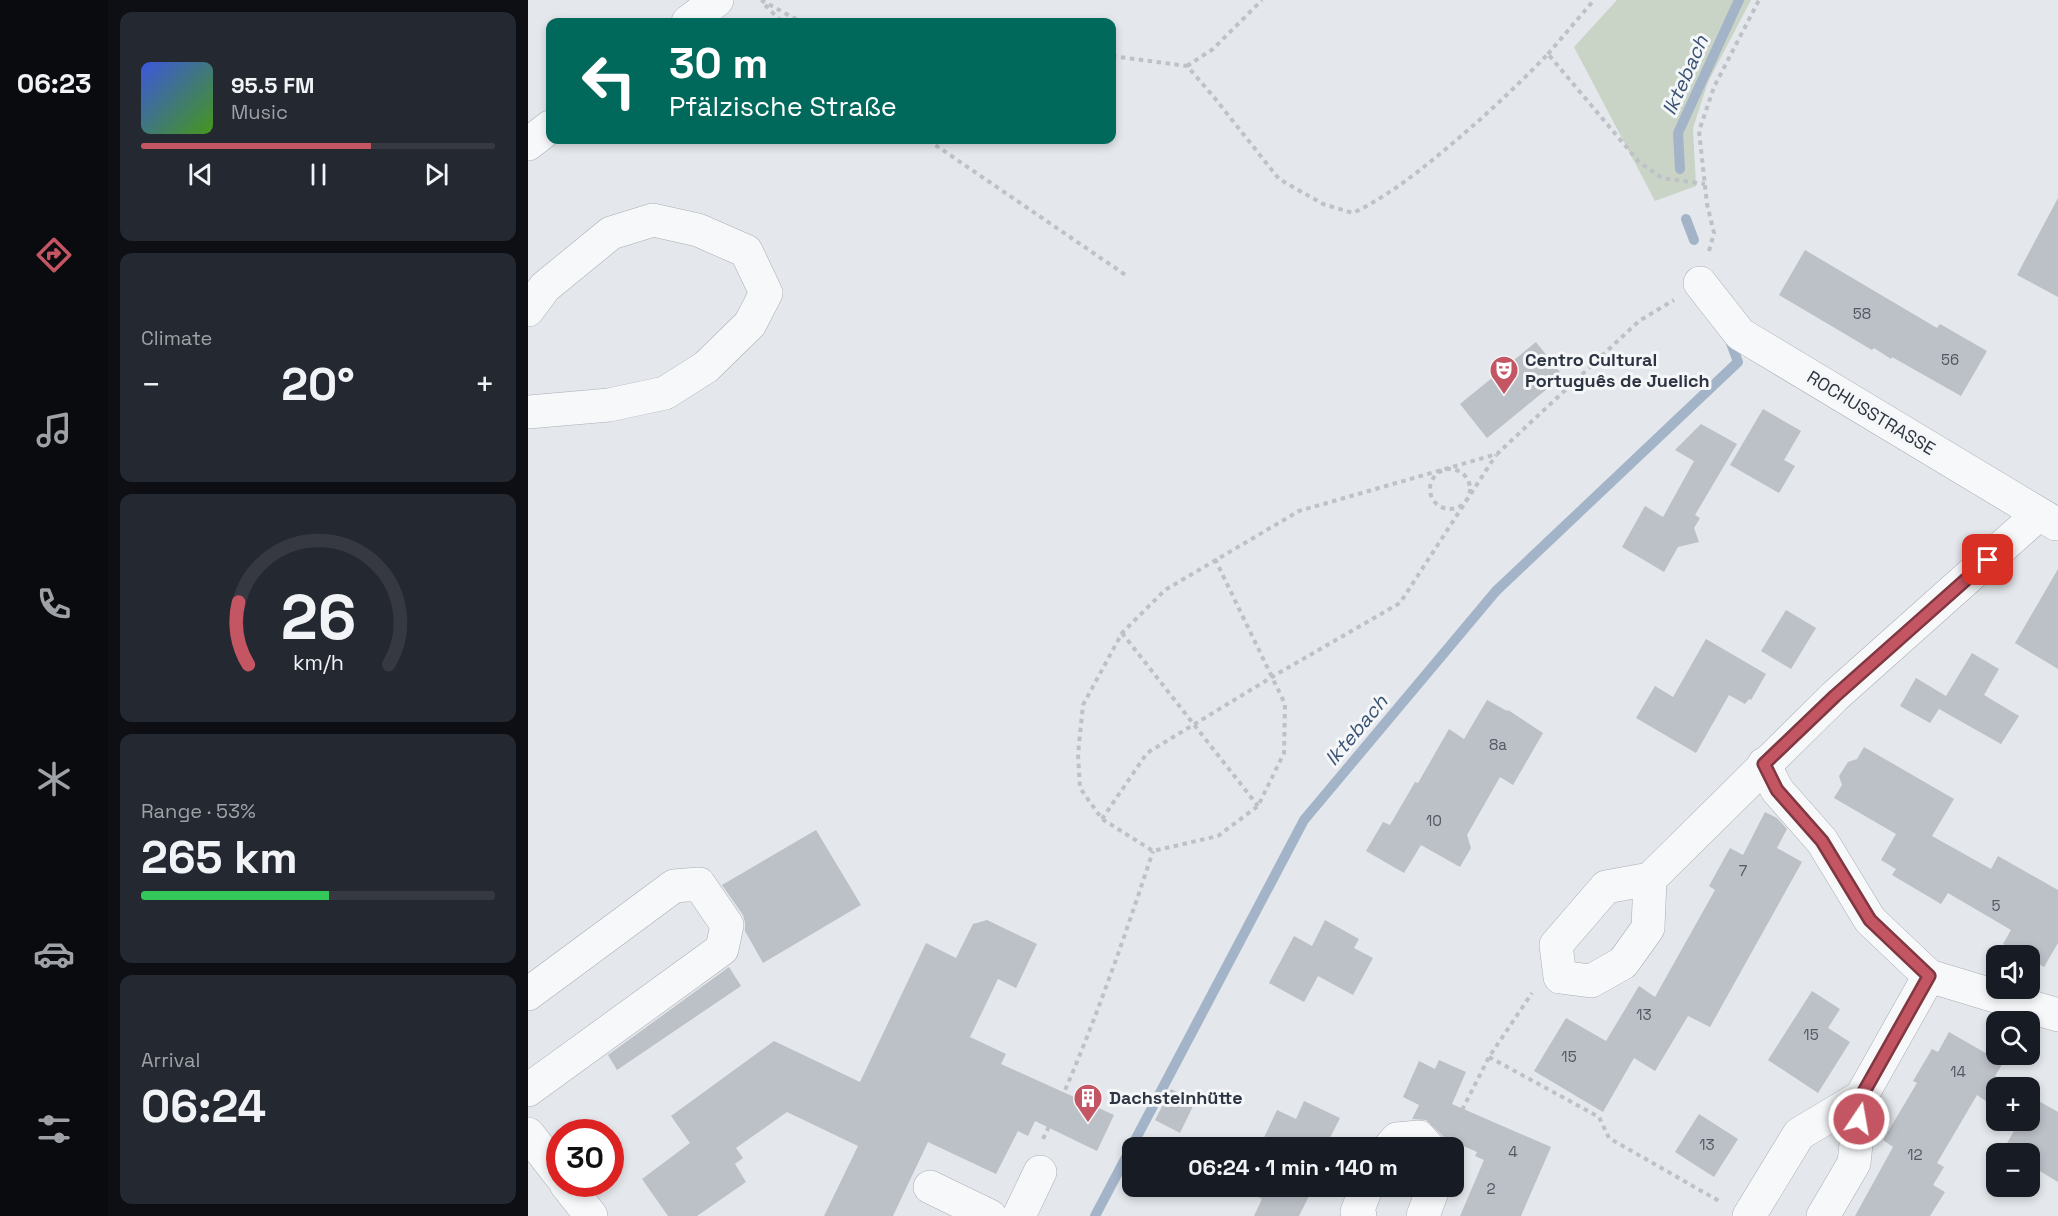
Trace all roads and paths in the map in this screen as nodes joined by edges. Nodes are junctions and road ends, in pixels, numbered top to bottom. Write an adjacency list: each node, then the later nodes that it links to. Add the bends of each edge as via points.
1 (717, 0): 6 (street)
2 (761, 0): 7 (path); 8 (path)
3 (1262, 0): 11 (path, via 1213,49)
4 (1594, 0): 9 (path)
5 (1759, 0): 15 (path, via 1714,87 1700,131)
6 (693, 18)
7 (778, 18)
8 (794, 18)
9 (1548, 54): 11 (path, via 1513,90 1416,173 1353,213 1323,204 1279,179); 15 (path, via 1639,162 1662,178)
10 (1116, 57): 11 (path)
11 (1187, 66)
12 (546, 130): 13 (street)
13 (528, 144)
14 (933, 144): 16 (path)
15 (1705, 184): 17 (path, via 1714,233)
16 (1127, 276)
17 (1700, 283): 20 (path, via 1639,321); 23 (street, ROCHUSSTRASSE, via 1740,334)
18 (528, 310): 19 (street, via 545,287 611,233 653,220 698,230 746,251 766,293 750,324 721,353 665,393 609,405)
19 (528, 412)
20 (1497, 454): 21 (path); 22 (path)
21 (1442, 470): 22 (path, via 1455,468 1467,477 1470,493); 22 (path, via 1431,484 1434,500 1440,506 1455,509); 24 (path, via 1299,511)
22 (1466, 501): 26 (path, via 1400,603)
23 (2048, 520): 28 (street, via 1835,696)
24 (1215, 559): 25 (path, via 1165,590); 26 (path)
25 (1122, 633): 27 (path); 30 (path, via 1083,705 1078,754 1080,788)
26 (1272, 677): 27 (path); 29 (path, via 1285,704 1284,753)
27 (1194, 724): 29 (path); 30 (path, via 1147,753)
28 (1764, 764): 32 (street); 33 (street, via 1777,790 1822,841 1870,920)
29 (1258, 806): 31 (path, via 1218,836)
30 (1102, 819): 31 (path)
31 (1154, 851): 43 (path)
32 (1650, 879): 34 (street, via 1606,887 1556,945); 34 (street, via 1648,928 1623,963 1591,981)
33 (1929, 976): 36 (street); 39 (street)
34 (1560, 977): 37 (path, via 1538,985)
35 (528, 994): 38 (street, via 674,886 699,884 727,925 722,949)
36 (2058, 1016)
37 (1489, 1057): 41 (path); 48 (path, via 1599,1117 1609,1137)
38 (528, 1090)
39 (1861, 1097): 48 (street, via 1799,1134); 54 (street, via 1854,1163)
40 (528, 1134): 42 (street)
41 (1441, 1137)
42 (546, 1157)
43 (1040, 1160): 51 (street)
44 (930, 1187): 50 (street)
45 (576, 1197): 49 (street)
46 (1363, 1197): 52 (street, via 1357,1212)
47 (1430, 1197): 53 (street)
48 (1737, 1210)
49 (591, 1216)
50 (990, 1216)
51 (1019, 1216)
52 (1360, 1216)
53 (1423, 1216)
54 (1823, 1216)

